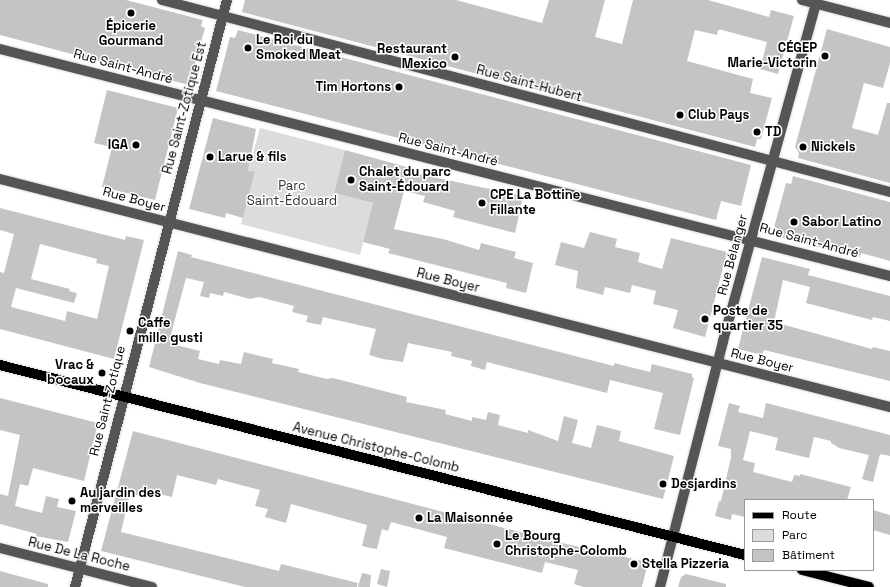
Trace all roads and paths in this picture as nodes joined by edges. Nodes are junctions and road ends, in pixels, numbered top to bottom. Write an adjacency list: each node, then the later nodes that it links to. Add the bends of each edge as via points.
1 (162, 0): 5 (street, Rue Saint-Hubert)
2 (227, 0): 5 (street, Rue Saint-Zotique Est)
3 (802, 0): 4 (street)
4 (816, 2): 6 (street); 9 (street, Rue Bélanger)
5 (223, 16): 8 (street, Rue Saint-Zotique Est); 9 (street, Rue Saint-Hubert)
6 (890, 23)
7 (0, 48): 8 (street, Rue Saint-André)
8 (200, 100): 12 (street, Rue Saint-Zotique Est); 13 (street, Rue Saint-André)
9 (773, 162): 11 (street, Rue Saint-Hubert); 13 (street, Rue Bélanger)
10 (0, 179): 12 (street, Rue Boyer)
11 (890, 192)
12 (168, 223): 15 (street, Rue Boyer); 17 (street, Rue Saint-Zotique)
13 (750, 240): 14 (street, Rue Saint-André); 15 (street, Rue Bélanger)
14 (890, 276)
15 (717, 364): 18 (street, Rue Boyer); 19 (street, Rue Bélanger)
16 (0, 365): 17 (main road, Avenue Christophe-Colomb)
17 (122, 396): 19 (main road, Avenue Christophe-Colomb); 22 (street, Rue Saint-Zotique)
18 (890, 407)
19 (673, 536): 21 (main road, Avenue Christophe-Colomb); 26 (street, Rue Bélanger)
20 (0, 548): 22 (street, Rue De La Roche)
21 (744, 556)
22 (80, 568): 24 (street, Rue Saint-Zotique); 25 (street, Rue De La Roche)
23 (806, 571): 27 (main road)
24 (75, 587)
25 (152, 587)
26 (660, 587)
27 (869, 587)

